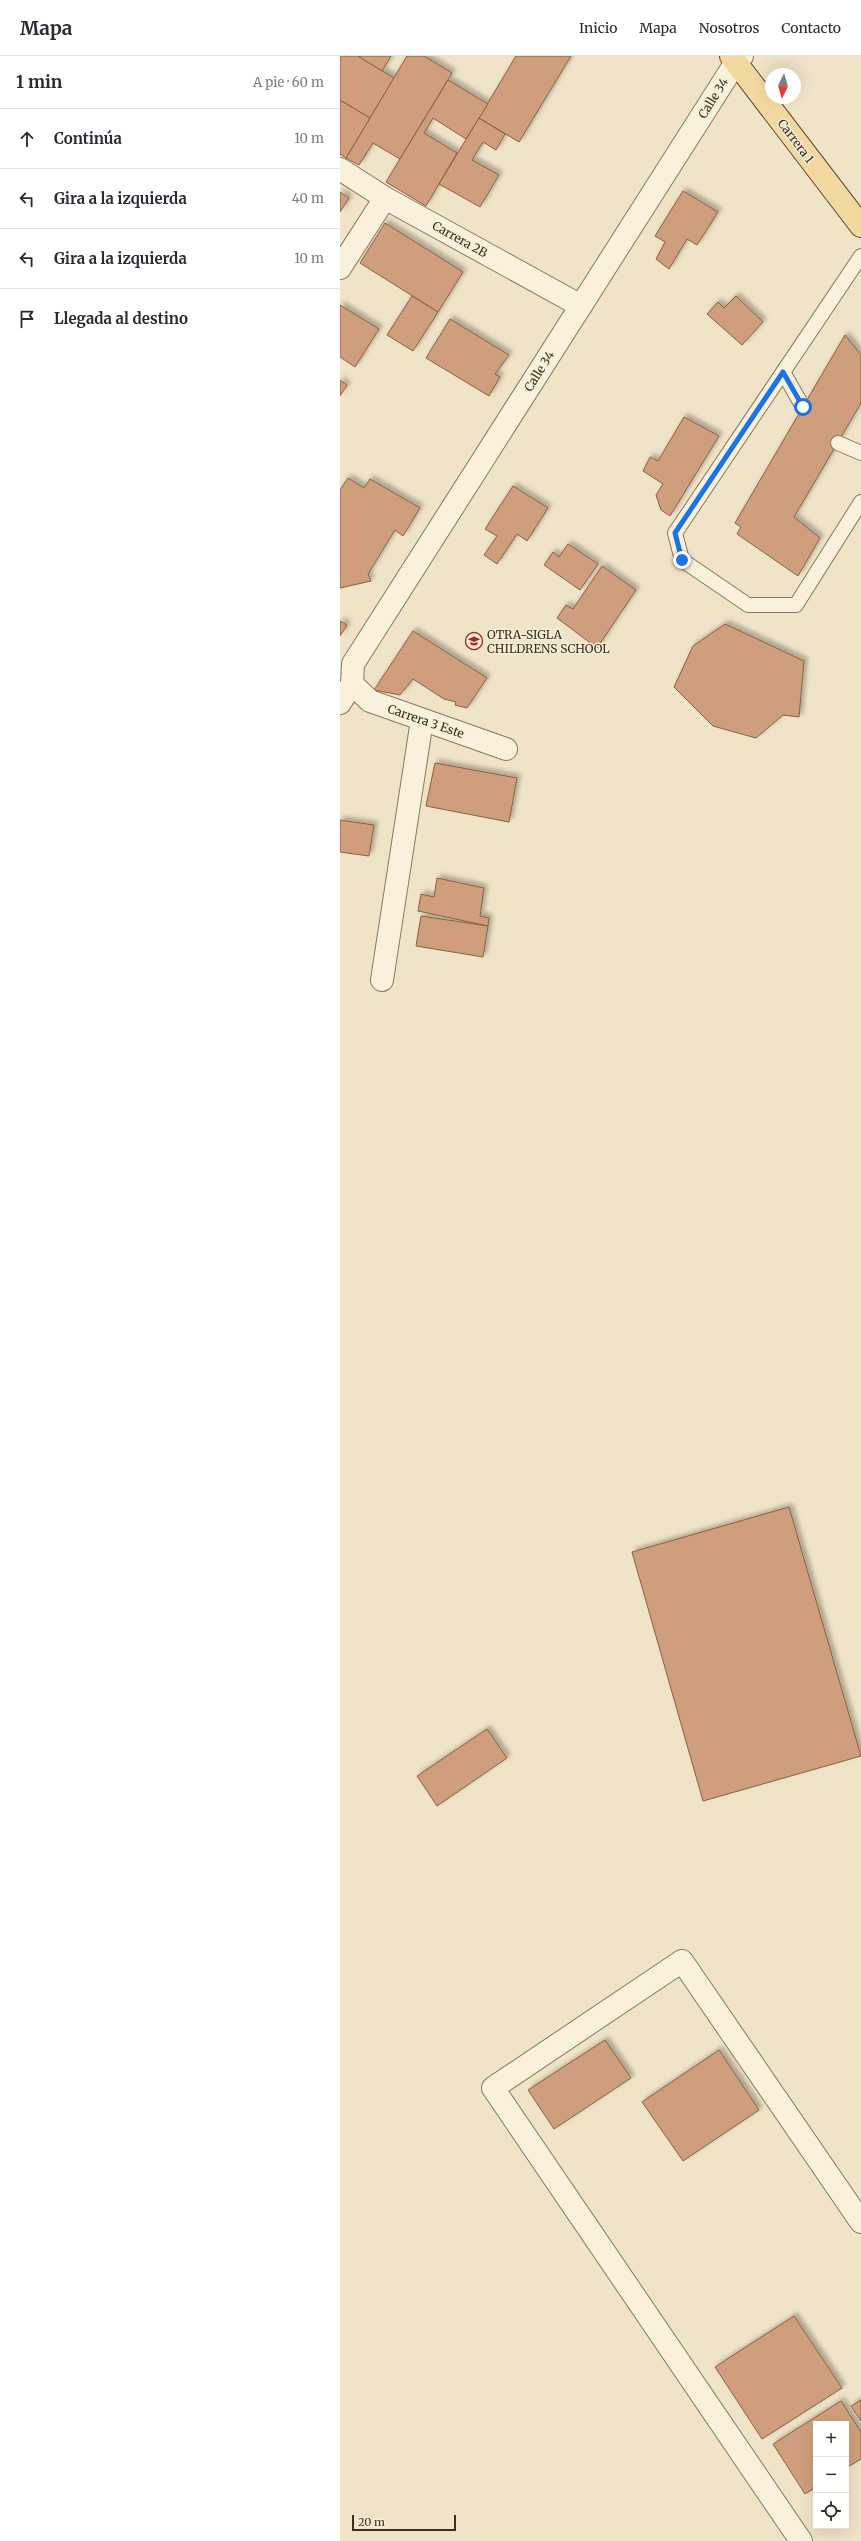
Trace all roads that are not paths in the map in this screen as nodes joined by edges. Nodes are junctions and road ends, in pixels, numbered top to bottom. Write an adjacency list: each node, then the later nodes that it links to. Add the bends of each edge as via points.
1 (736, 58): 4 (main road, Carrera 1); 7 (street, Calle 34)
2 (340, 169): 3 (street, Carrera 2B)
3 (385, 198): 6 (street); 7 (street, Carrera 2B)
4 (861, 226)
5 (861, 256): 8 (lane)
6 (340, 268)
7 (581, 306): 13 (street, Calle 34, via 353,664)
8 (783, 372): 9 (lane); 12 (lane, via 675,533 682,560 748,605 796,605)
9 (803, 407)
10 (838, 443): 11 (lane)
11 (861, 452)
12 (861, 502)
13 (352, 684): 14 (street); 15 (street, Carrera 3 Este, via 370,701)
14 (340, 703)
15 (422, 720): 16 (street, Carrera 3 Este); 17 (street)
16 (506, 749)
17 (382, 980)
18 (861, 2222): 19 (street, via 682,1961 493,2088)
19 (801, 2541)

